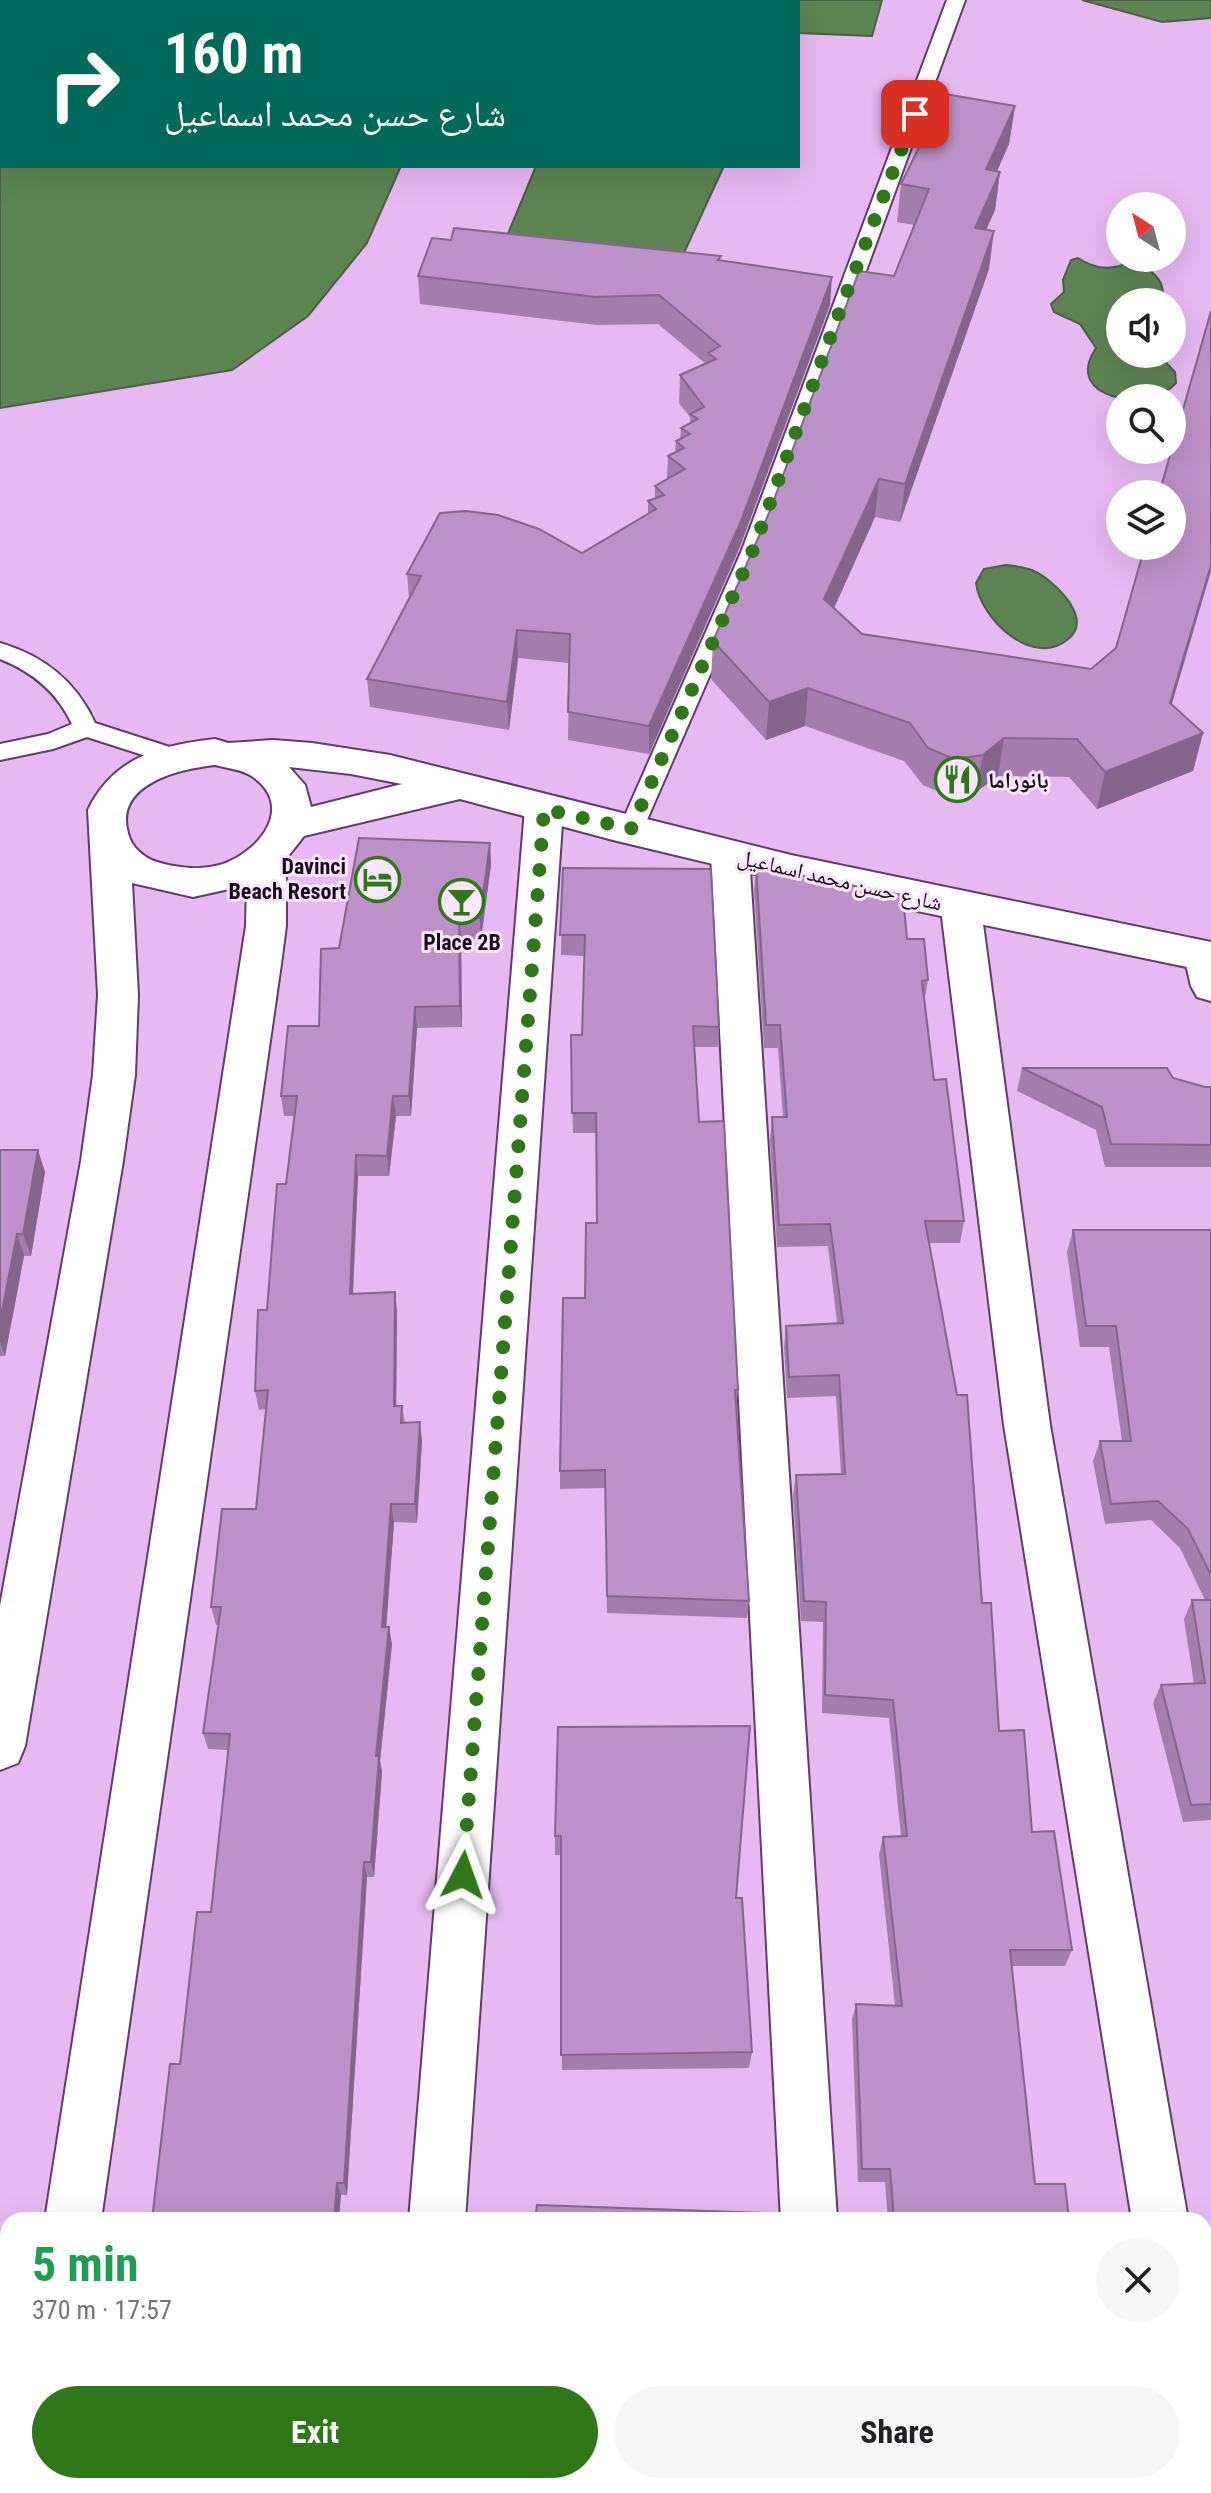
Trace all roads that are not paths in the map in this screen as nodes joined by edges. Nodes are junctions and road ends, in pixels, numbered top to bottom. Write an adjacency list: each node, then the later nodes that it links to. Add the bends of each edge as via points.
1 (956, 0): 9 (lane, via 753,550)
2 (0, 651): 3 (lane, via 53,677 75,702)
3 (86, 728): 4 (lane); 6 (lane)
4 (0, 752)
5 (234, 754): 6 (street); 7 (street, شارع حسن محمد اسماعيل, via 313,754); 11 (street, via 276,773 288,788 294,806)
6 (174, 757): 10 (street, via 148,767 112,801 106,822)
7 (472, 787): 8 (street, شارع حسن محمد اسماعيل); 11 (street, شارع حسن محمد اسماعيل, via 399,798)
8 (544, 809): 9 (street, شارع حسن محمد اسماعيل); 17 (street)
9 (631, 829): 12 (street, شارع حسن محمد اسماعيل)
10 (110, 842): 11 (street, via 140,872 190,883 244,872); 15 (street, via 118,995 114,1075)
11 (279, 842): 16 (street)
12 (730, 855): 13 (street, شارع حسن محمد اسماعيل); 18 (street)
13 (961, 909): 14 (street, شارع حسن محمد اسماعيل); 19 (street, via 1027,1425)
14 (1209, 966)
15 (0, 1746)
16 (74, 2212)
17 (438, 2212)
18 (809, 2212)
19 (1159, 2212)

